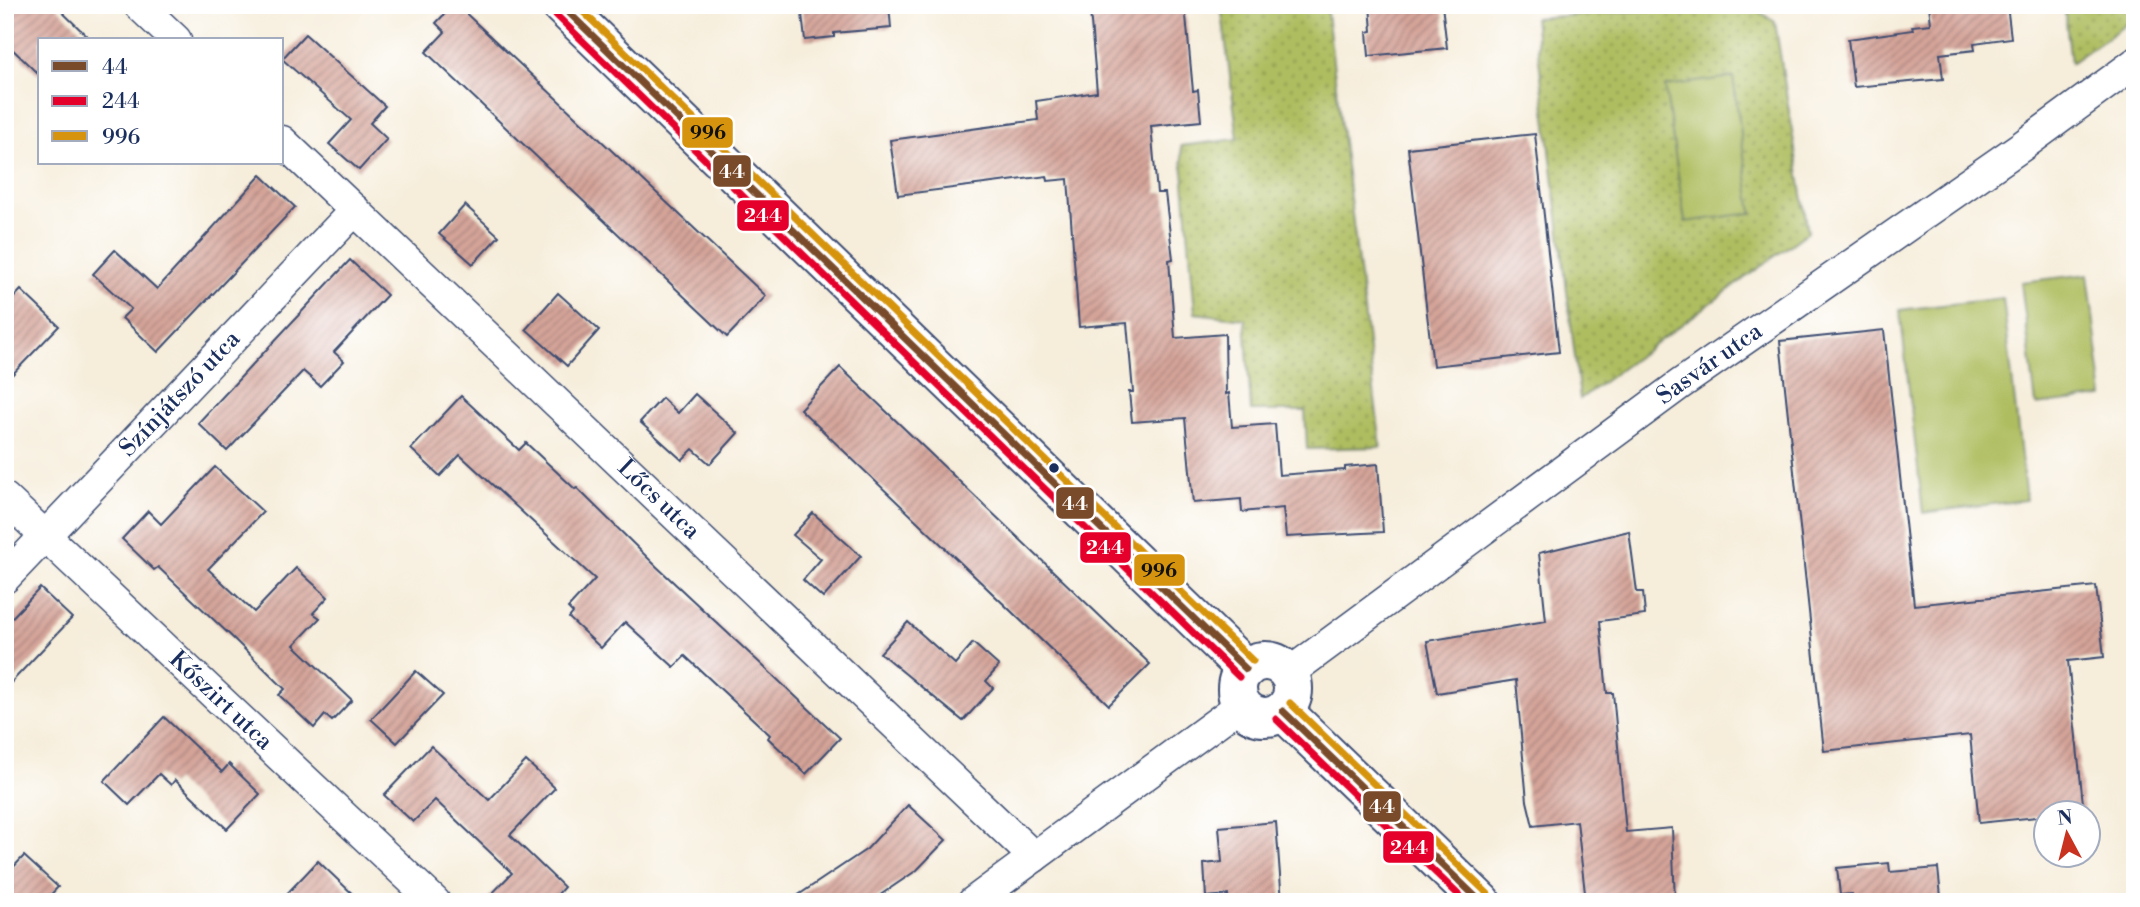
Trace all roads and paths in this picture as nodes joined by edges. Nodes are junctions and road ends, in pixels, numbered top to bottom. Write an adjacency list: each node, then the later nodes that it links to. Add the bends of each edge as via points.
1 (139, 5): 3 (street)
2 (561, 5): 11 (street)
3 (174, 38)
4 (2135, 63): 10 (street, Sasvár utca, via 1679,385)
5 (284, 143): 6 (street, Lőcs utca)
6 (355, 210): 8 (street, Színjátszó utca); 13 (street, Lőcs utca)
7 (5, 498): 8 (street, Kőszirt utca)
8 (45, 536): 9 (street, Színjátszó utca); 14 (street, Kőszirt utca)
9 (5, 578)
10 (1289, 673): 11 (street, via 1276,663 1252,663); 12 (street, via 1292,697)
11 (1244, 686): 12 (street, via 1248,711 1266,717); 13 (street)
12 (1283, 711): 16 (street)
13 (1034, 857): 15 (street)
14 (435, 902)
15 (972, 902)
16 (1481, 902)

